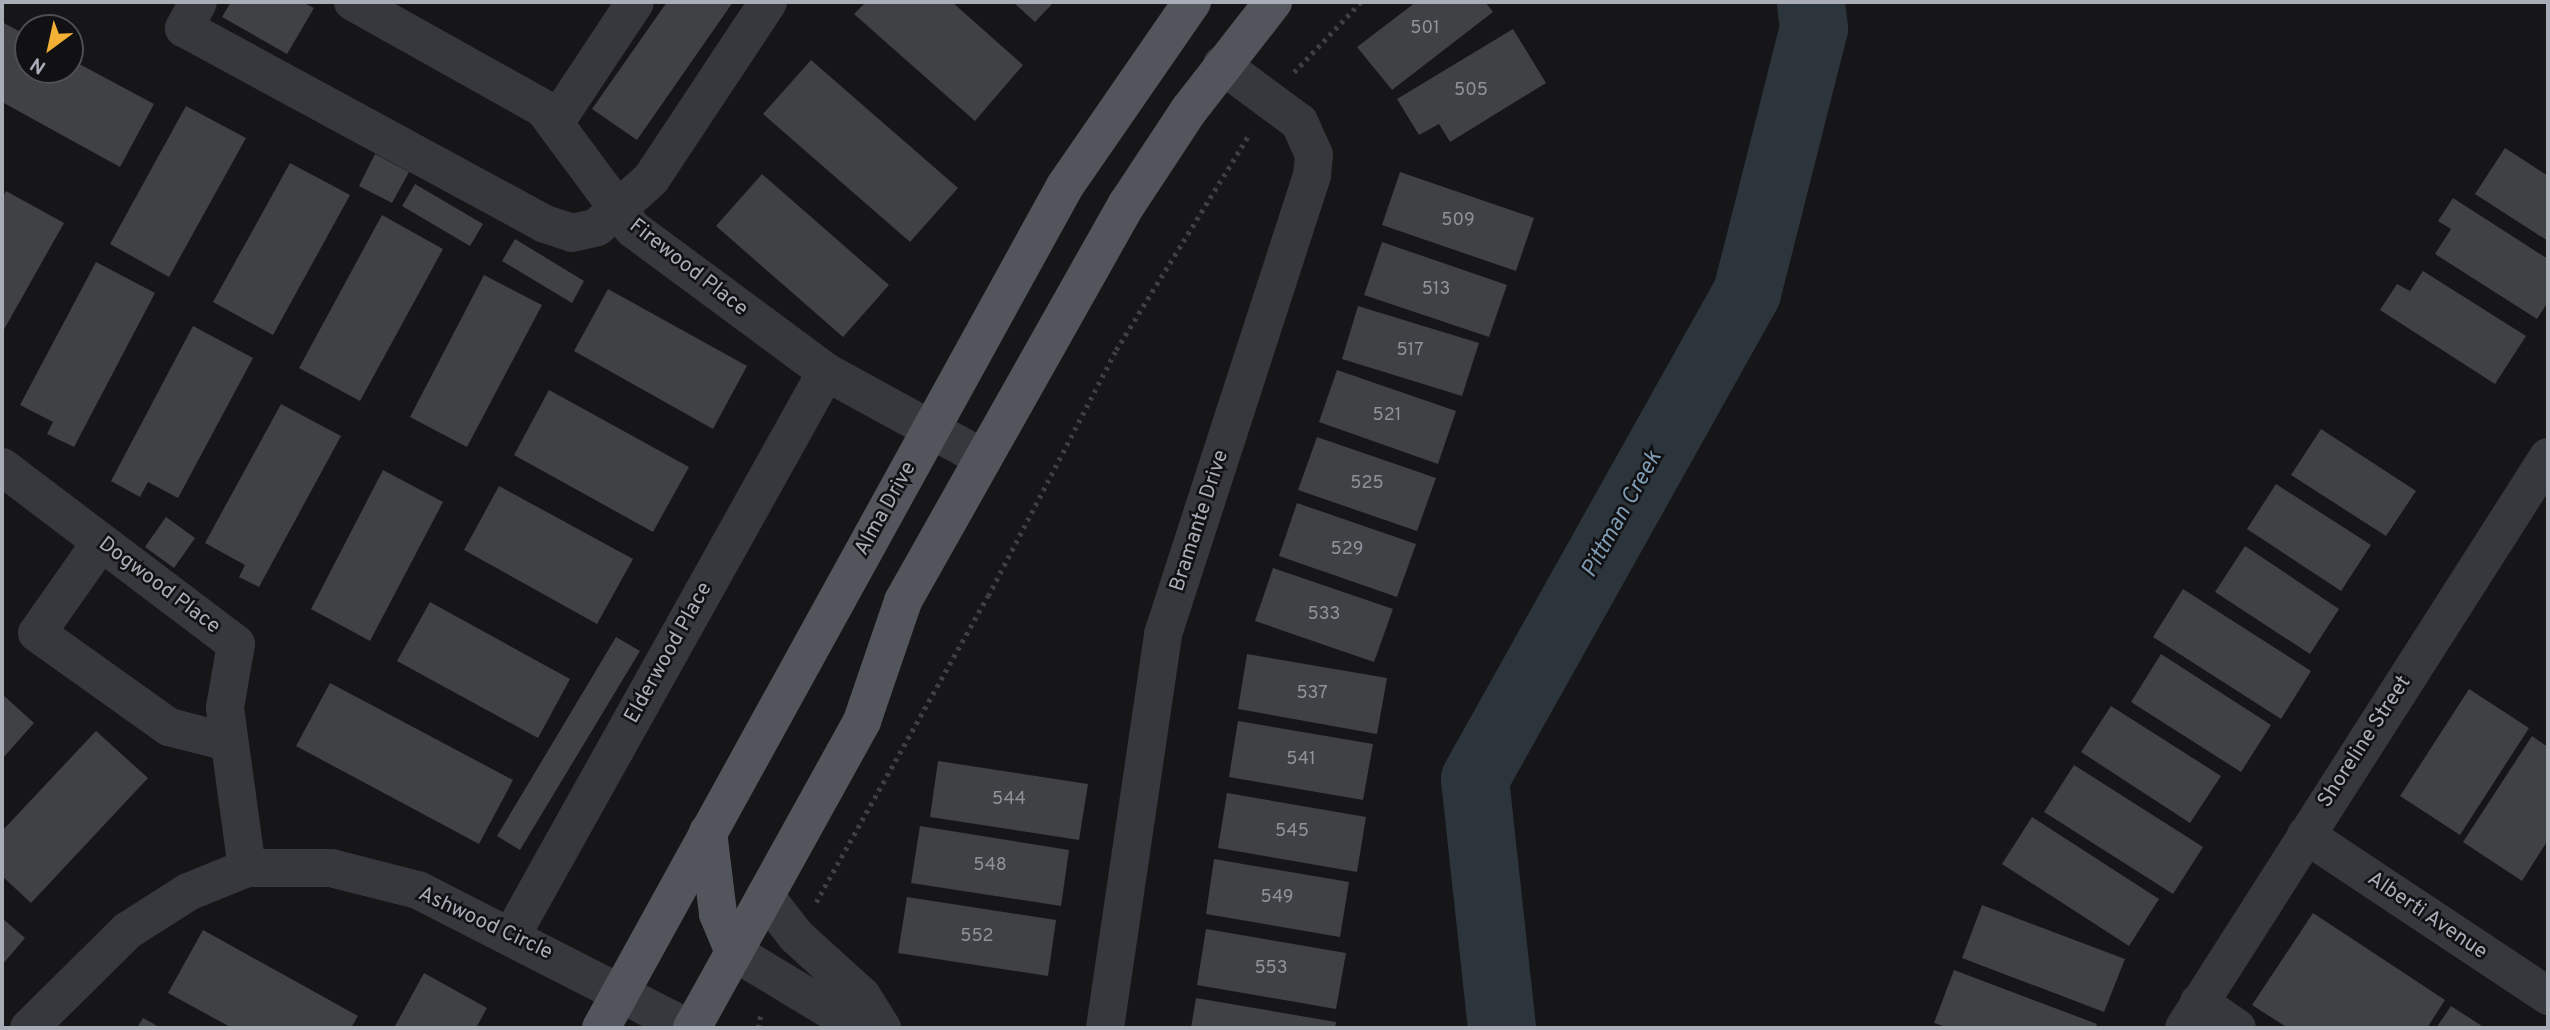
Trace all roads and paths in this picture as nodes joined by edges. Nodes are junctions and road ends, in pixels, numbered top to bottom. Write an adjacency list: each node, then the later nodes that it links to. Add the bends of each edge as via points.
1 (198, 2): 11 (street, via 184,28 545,225 584,233)
2 (353, 2): 10 (street, Firewood Place, via 515,89)
3 (635, 2): 10 (street)
4 (768, 2): 11 (street, via 650,179)
5 (1192, 2): 13 (main road, Alma Drive, via 1072,174)
6 (1273, 2): 8 (main road)
7 (1361, 2): 9 (path)
8 (1222, 65): 9 (street, Bramante Drive); 15 (main road, via 1127,204)
9 (1272, 99): 23 (path, via 1116,350 988,596); 34 (street, Bramante Drive, via 1310,137 1312,174 1163,634)
10 (557, 120): 11 (street, Firewood Place)
11 (617, 212): 12 (street, Firewood Place)
12 (826, 372): 13 (street, Firewood Place); 24 (street, Elderwood Place)
13 (930, 429): 15 (street, Firewood Place); 19 (main road, Alma Drive)
14 (2548, 457): 20 (street, Shoreline Street)
15 (983, 458): 22 (main road, via 904,601 862,721)
16 (2, 467): 17 (street, Dogwood Place)
17 (101, 542): 18 (street, Dogwood Place, via 236,644 225,708); 18 (street, via 37,633 169,727)
18 (228, 741): 21 (street, Dogwood Place)
19 (708, 832): 25 (main road, via 718,914); 26 (main road, Alma Drive)
20 (2306, 835): 27 (street, Alberti Avenue); 28 (street, Shoreline Street)
21 (247, 868): 24 (street, Ashwood Circle, via 331,868 418,890); 29 (street, Ashwood Circle, via 188,892 127,931)
22 (765, 896): 25 (main road); 33 (street, via 796,936 862,996)
23 (811, 911)
24 (513, 933): 26 (street, Ashwood Circle)
25 (734, 952): 31 (main road); 32 (street)
26 (621, 992): 30 (main road, Alma Drive); 31 (street, Ashwood Circle)
27 (2548, 996)
28 (2191, 1015): 35 (street)
29 (29, 1028)
30 (601, 1028)
31 (690, 1028)
32 (860, 1028)
33 (882, 1028)
34 (1105, 1028)
35 (2237, 1028)

